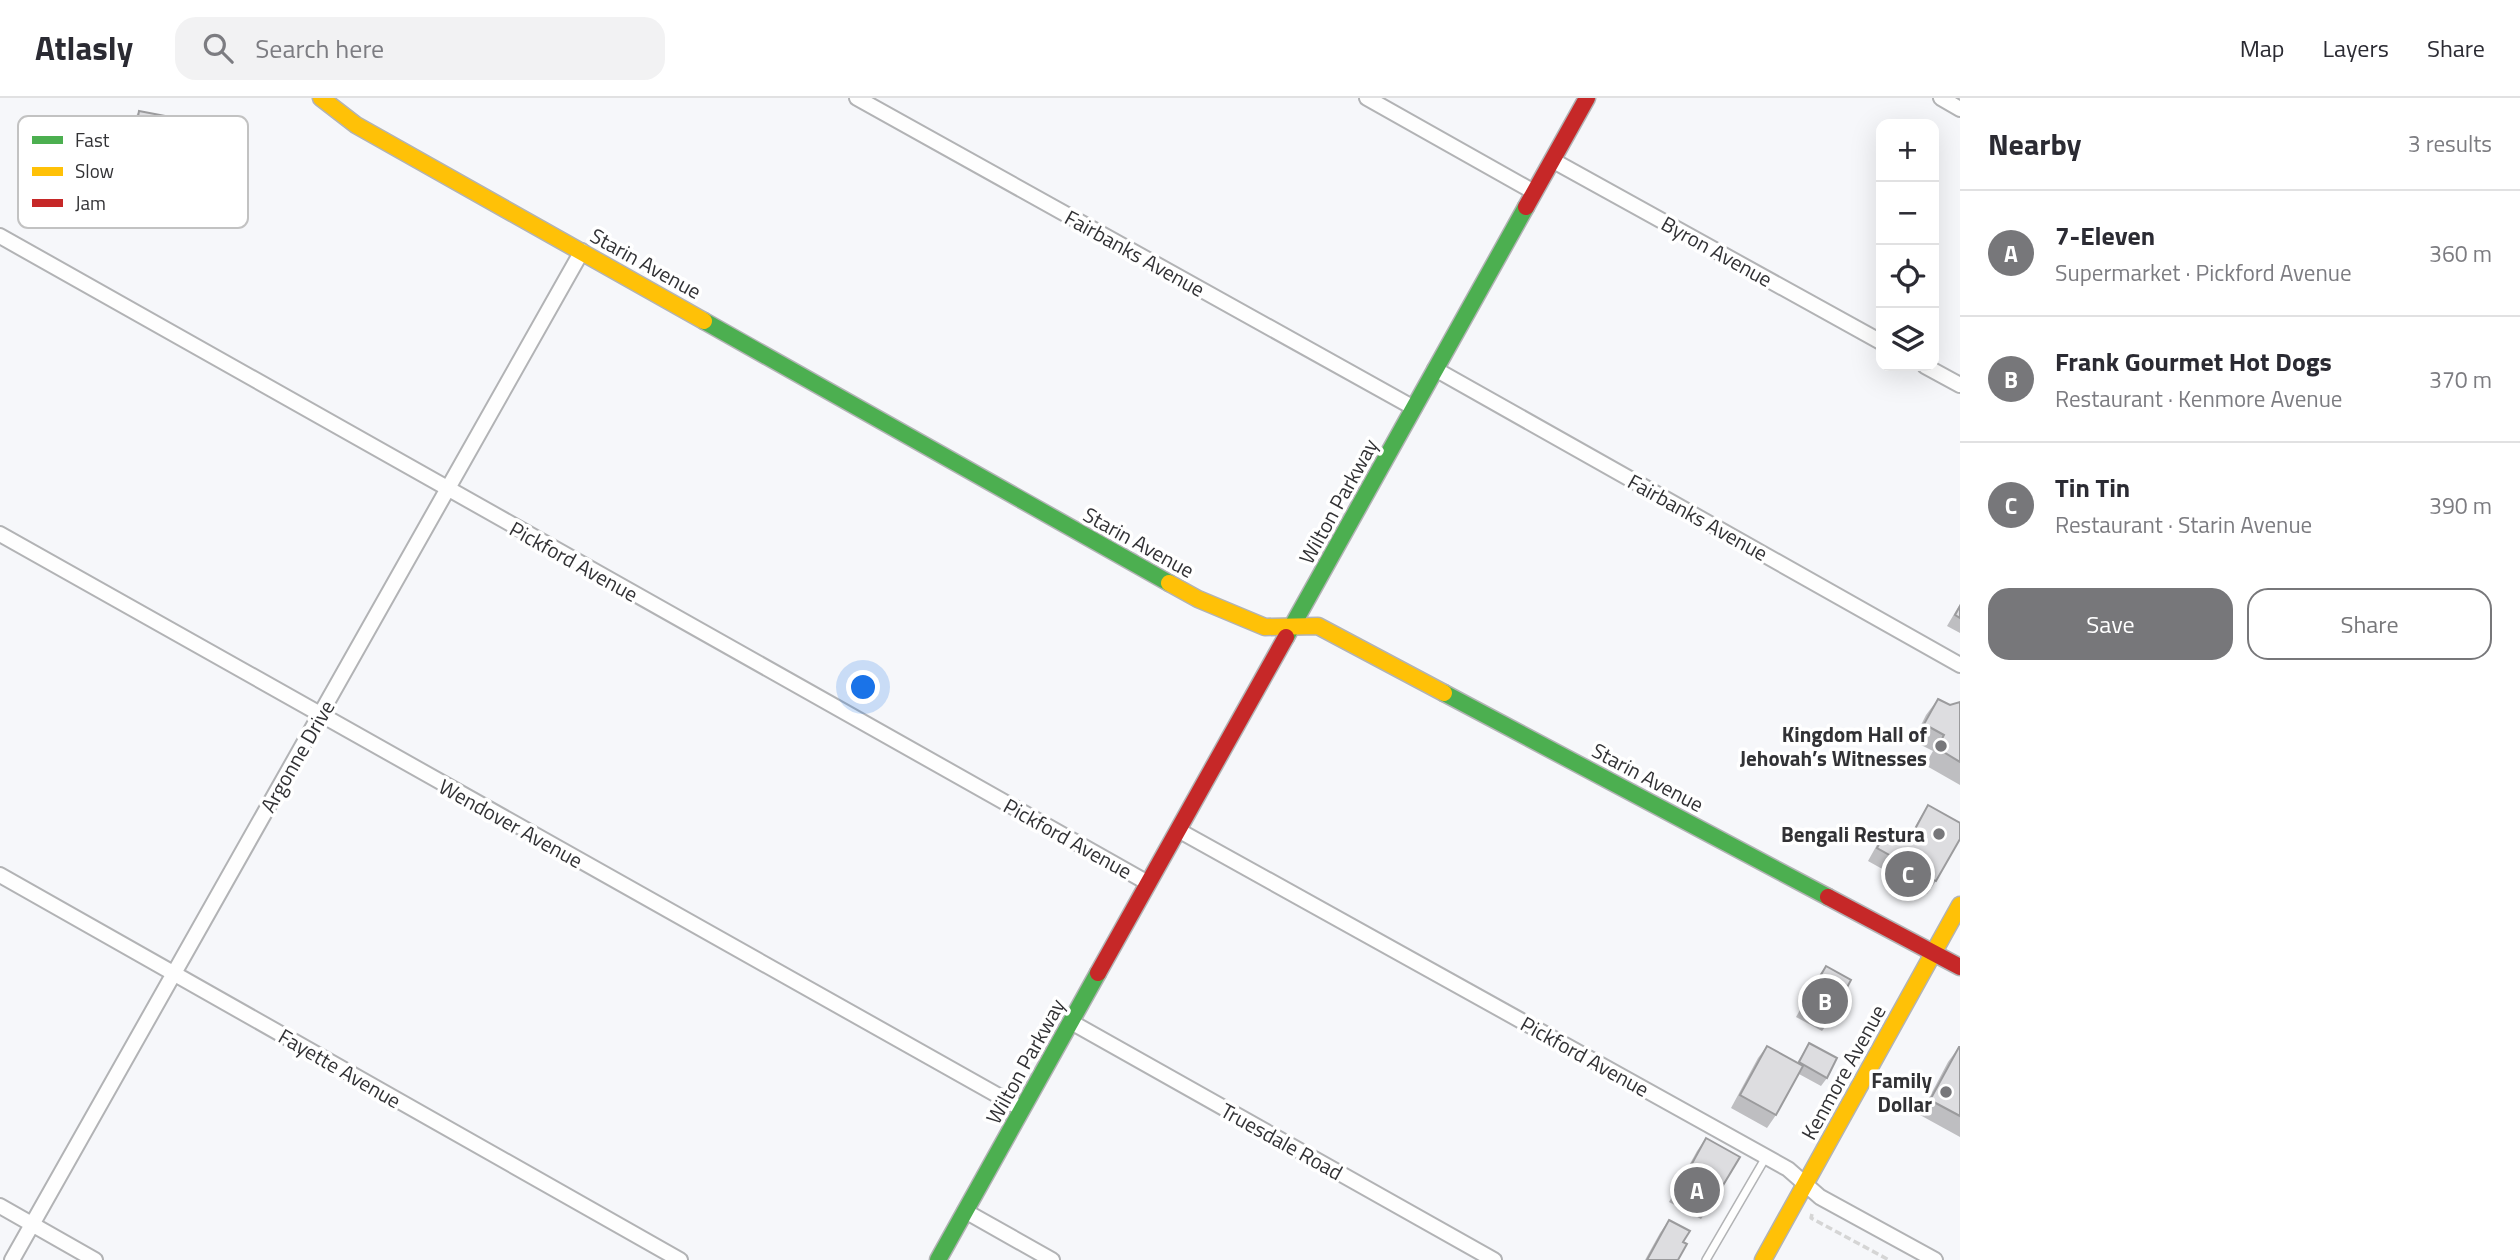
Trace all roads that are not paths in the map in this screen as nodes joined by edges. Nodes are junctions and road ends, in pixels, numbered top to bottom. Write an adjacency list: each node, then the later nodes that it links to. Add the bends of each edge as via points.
1 (321, 98): 10 (street, Starin Avenue, via 356,125)
2 (856, 98): 15 (street, Fairbanks Avenue)
3 (1367, 98): 8 (street)
4 (1587, 98): 7 (street)
5 (1941, 98): 6 (street)
6 (1960, 108)
7 (1552, 160): 8 (street, Wilton Parkway); 11 (street, Byron Avenue)
8 (1534, 192): 12 (street, Wilton Parkway)
9 (0, 236): 16 (street, Pickford Avenue)
10 (582, 251): 16 (street, Argonne Drive); 18 (street, Starin Avenue, via 1198,599 1265,626)
11 (1876, 339)
12 (1435, 369): 15 (street, Wilton Parkway); 19 (street, Fairbanks Avenue)
13 (1934, 371): 14 (street)
14 (1960, 385)
15 (1413, 408): 18 (street, Wilton Parkway)
16 (447, 489): 20 (street, Argonne Drive); 23 (street, Pickford Avenue)
17 (0, 534): 20 (street, Wendover Avenue)
18 (1293, 625): 21 (street, Wilton Parkway); 25 (street, Starin Avenue, via 1318,626)
19 (1960, 665)
20 (320, 716): 27 (street, Argonne Drive); 29 (street, Wendover Avenue)
21 (1178, 830): 23 (street, Wilton Parkway); 30 (street, Pickford Avenue)
22 (0, 875): 27 (street, Fayette Avenue)
23 (1149, 883): 28 (street, Wilton Parkway)
24 (1960, 905): 25 (street, Kenmore Avenue)
25 (1933, 953): 26 (street, Starin Avenue); 31 (street, Kenmore Avenue)
26 (1960, 967)
27 (173, 974): 34 (street, Argonne Drive); 38 (street, Fayette Avenue)
28 (1071, 1022): 29 (street, Wilton Parkway); 41 (street, Truesdale Road)
29 (1022, 1109): 33 (street, Wilton Parkway)
30 (1766, 1157): 31 (street, Pickford Avenue); 35 (lane)
31 (1805, 1184): 42 (street, Kenmore Avenue); 43 (street, Pickford Avenue, via 1820,1197)
32 (0, 1206): 34 (street)
33 (965, 1211): 39 (street, Wilton Parkway); 40 (street)
34 (32, 1224): 36 (street, Argonne Drive); 37 (street)
35 (1711, 1259)
36 (12, 1260)
37 (95, 1260)
38 (680, 1260)
39 (939, 1260)
40 (1052, 1260)
41 (1494, 1260)
42 (1763, 1260)
43 (1935, 1260)

